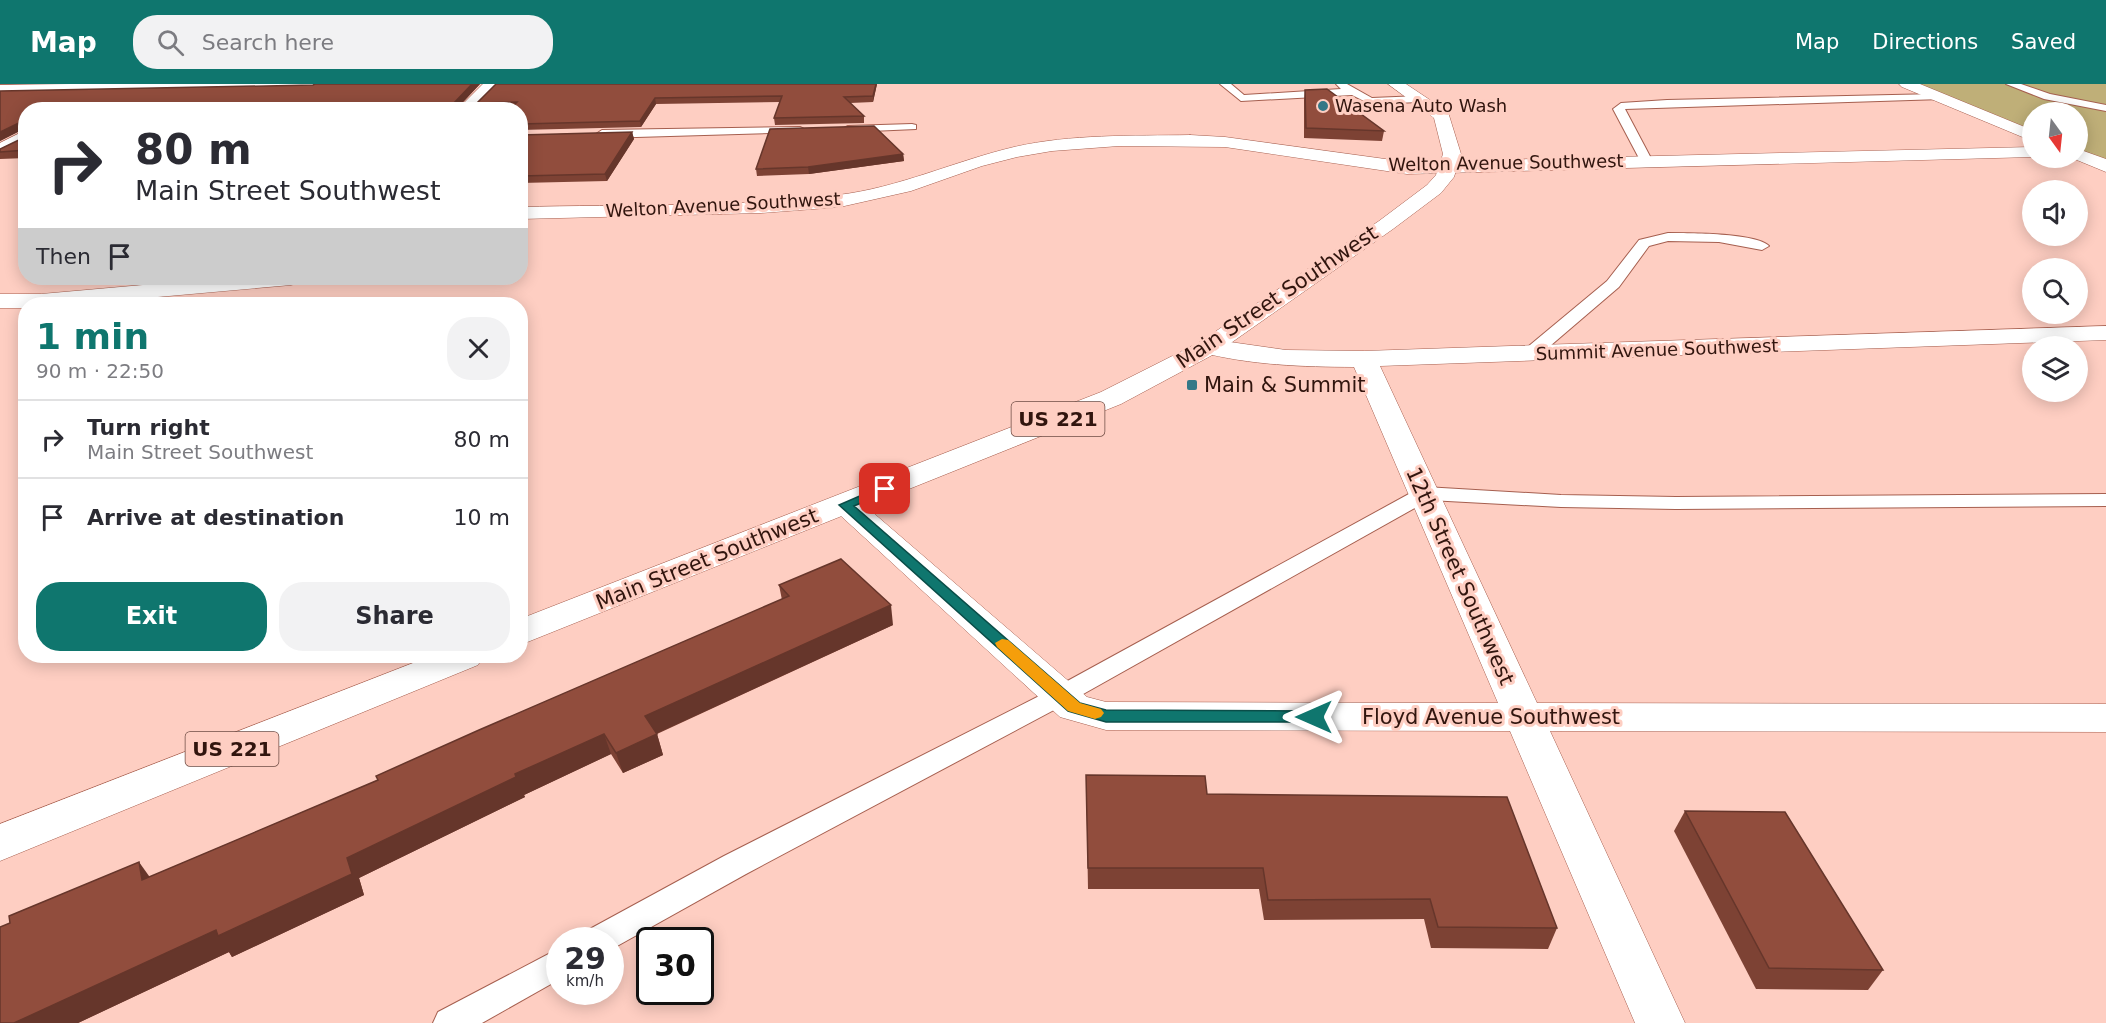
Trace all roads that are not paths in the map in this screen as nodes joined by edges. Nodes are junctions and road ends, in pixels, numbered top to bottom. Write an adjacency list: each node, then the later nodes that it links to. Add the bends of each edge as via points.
1 (315, 84): 8 (street)
2 (492, 84): 14 (street)
3 (1225, 84): 10 (lane, via 1241,98)
4 (1340, 84): 10 (lane)
5 (1396, 84): 12 (street)
6 (1907, 84): 11 (street)
7 (2011, 84): 15 (lane, via 2048,97)
8 (105, 88): 9 (street); 13 (street)
9 (0, 90)
10 (1353, 92): 12 (lane, via 1370,101)
11 (1938, 97): 19 (street); 25 (lane, via 1621,106 1619,109)
12 (1420, 99): 26 (street, via 1442,116 1452,154)
13 (81, 102)
14 (473, 102)
15 (2106, 108)
16 (912, 127): 17 (lane)
17 (841, 129)
18 (817, 130): 20 (lane)
19 (2022, 132)
20 (592, 135)
21 (18, 140): 22 (street)
22 (0, 150)
23 (2022, 152): 25 (street, Welton Avenue Southwest)
24 (2088, 158): 27 (street)
25 (1647, 162): 26 (street, Welton Avenue Southwest)
26 (1448, 166): 28 (street, Welton Avenue Southwest, via 1388,166 1225,142 1119,141 1008,154 904,187 840,201 761,207); 35 (street, Main Street Southwest / US 221, via 1445,177 1434,189)
27 (2106, 166)
28 (528, 213)
29 (1762, 246): 36 (lane, via 1719,238 1668,237 1644,243 1613,284)
30 (215, 285): 31 (street)
31 (84, 297)
32 (0, 301): 33 (street)
33 (18, 301)
34 (2106, 333): 36 (street, Summit Avenue Southwest)
35 (1209, 348): 37 (street, Summit Avenue Southwest, via 1296,360); 40 (street, Main Street Southwest / US 221, via 1111,398)
36 (1530, 354): 37 (street, Summit Avenue Southwest)
37 (1364, 359): 38 (street, 12th Street Southwest)
38 (1425, 493): 39 (lane, via 1676,503); 43 (lane); 44 (street, 12th Street Southwest)
39 (2106, 500)
40 (845, 505): 41 (street, Main Street Southwest / US 221); 43 (street, Floyd Avenue Southwest)
41 (528, 630)
42 (448, 663): 46 (street, US 221)
43 (1060, 696): 44 (street, Floyd Avenue Southwest, via 1074,707 1106,716); 47 (lane)
44 (1522, 717): 45 (street, Floyd Avenue Southwest); 50 (street, 12th Street Southwest)
45 (2106, 718)
46 (0, 843)
47 (623, 927)
48 (546, 970): 49 (lane)
49 (450, 1023)
50 (1660, 1023)

